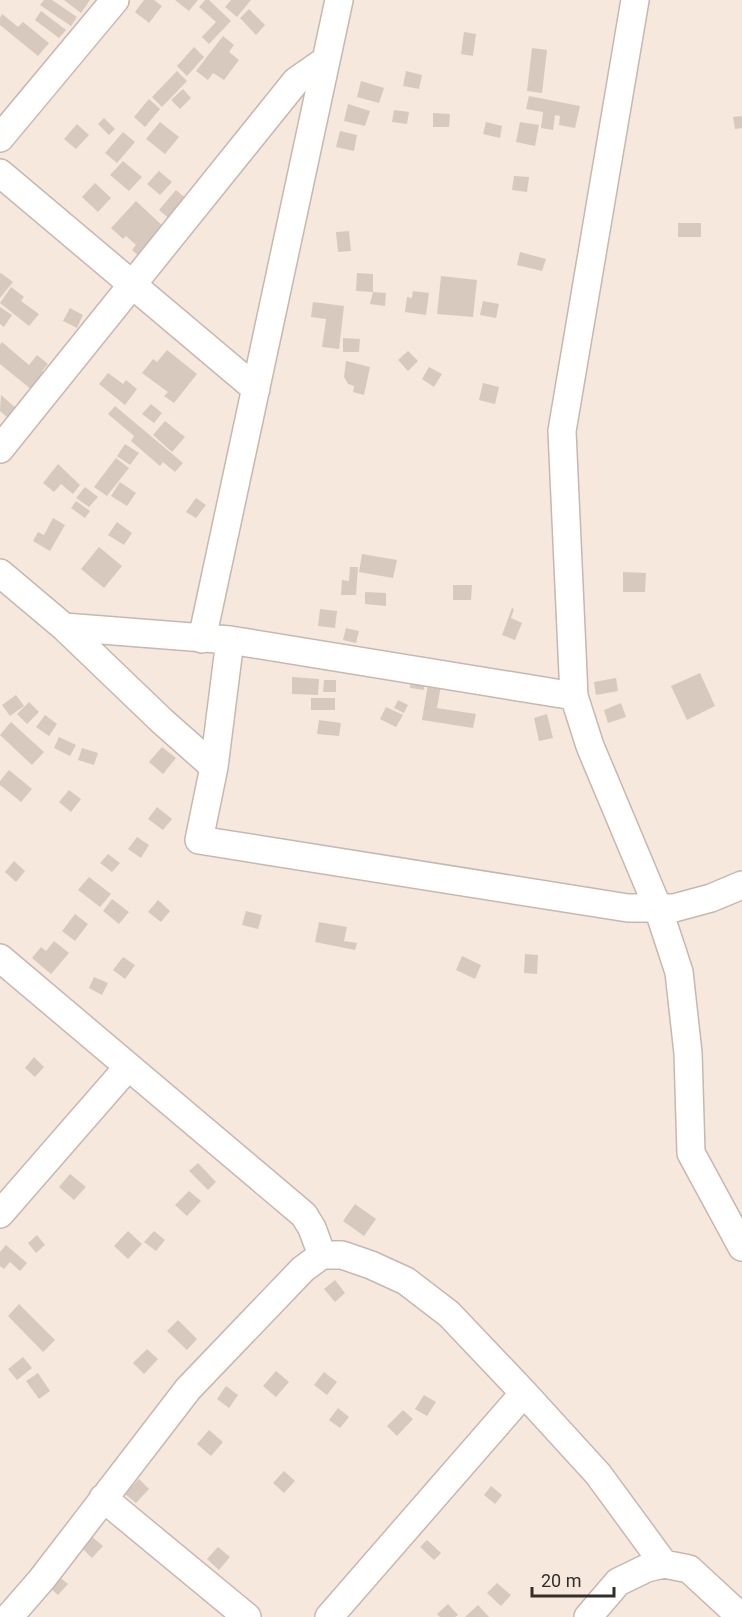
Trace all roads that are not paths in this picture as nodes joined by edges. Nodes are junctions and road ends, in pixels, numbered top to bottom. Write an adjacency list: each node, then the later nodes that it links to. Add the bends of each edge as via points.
1 (115, 0): 5 (street)
2 (339, 0): 4 (street)
3 (635, 0): 14 (street, via 562,431)
4 (326, 60): 7 (street, via 296,81); 8 (street)
5 (0, 138)
6 (0, 173): 7 (street)
7 (132, 284): 8 (street); 9 (street)
8 (256, 389): 12 (street)
9 (0, 449)
10 (0, 573): 11 (street)
11 (64, 627): 12 (street); 15 (street)
12 (202, 639): 13 (street)
13 (230, 640): 14 (street); 15 (street)
14 (574, 696): 17 (street, via 590,746)
15 (214, 767): 17 (street, via 199,840 628,908)
16 (742, 885): 17 (street, via 711,898)
17 (658, 908): 21 (street, via 679,972 688,1053 691,1153)
18 (0, 958): 19 (street)
19 (128, 1067): 20 (street); 22 (street, via 304,1215)
20 (0, 1214)
21 (742, 1247)
22 (322, 1255): 23 (street, via 342,1255 406,1281 450,1314); 24 (street, via 303,1269 188,1389)
23 (524, 1393): 25 (street, via 598,1474); 28 (street)
24 (103, 1498): 26 (street); 27 (street)
25 (664, 1564): 29 (street, via 618,1582); 30 (street, via 689,1569)
26 (9, 1617)
27 (247, 1617)
28 (329, 1617)
29 (588, 1617)
30 (741, 1617)

